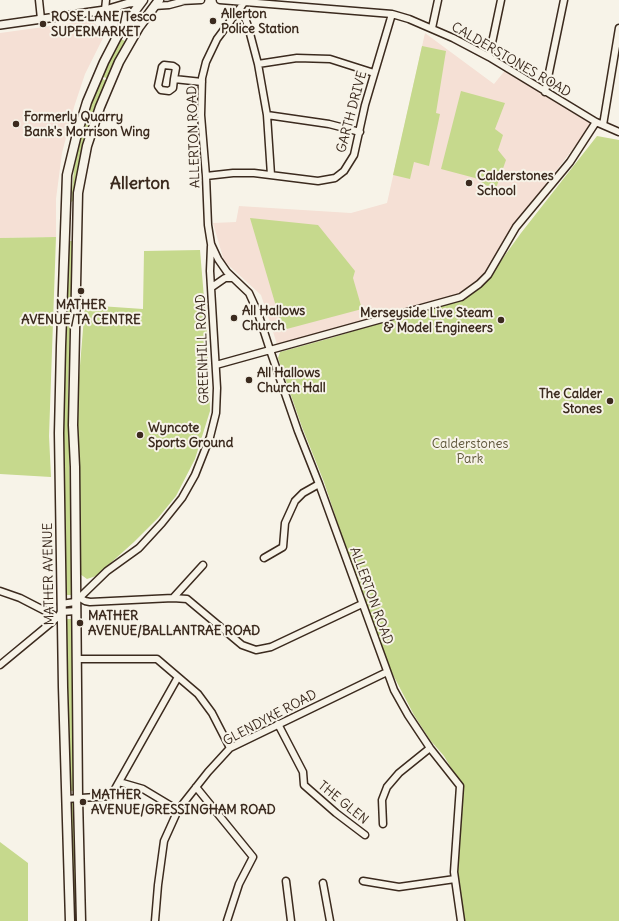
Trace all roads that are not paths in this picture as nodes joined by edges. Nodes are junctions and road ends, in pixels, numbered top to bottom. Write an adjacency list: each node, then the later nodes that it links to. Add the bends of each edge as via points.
1 (39, 0): 16 (street)
2 (106, 0): 14 (street)
3 (173, 0): 4 (street)
4 (183, 0): 5 (street); 12 (street, via 169,4)
5 (201, 0)
6 (220, 0): 11 (street, CALDERSTONES ROAD)
7 (438, 0): 20 (street)
8 (501, 0): 22 (street)
9 (564, 0): 27 (street)
10 (142, 1): 14 (street); 17 (main road, MATHER AVENUE)
11 (246, 1): 13 (street, ALLERTON ROAD); 15 (street, CALDERSTONES ROAD)
12 (157, 3): 19 (main road, MATHER AVENUE)
13 (240, 9): 23 (street, via 248,26); 26 (street, ALLERTON ROAD, via 217,39 206,62)
14 (105, 10): 16 (street); 17 (street, via 122,20)
15 (392, 14): 20 (street, CALDERSTONES ROAD); 24 (street, GARTH DRIVE)
16 (41, 19): 18 (street)
17 (128, 20): 19 (street); 35 (main road, MATHER AVENUE, via 104,62 87,102 67,174)
18 (0, 26)
19 (139, 27): 36 (main road, MATHER AVENUE, via 119,62 87,146 79,183)
20 (432, 28): 22 (street, CALDERSTONES ROAD)
21 (619, 28): 30 (street)
22 (489, 57): 27 (street, CALDERSTONES ROAD)
23 (258, 64): 24 (street, via 296,58 330,59); 28 (street)
24 (374, 73): 31 (street, GARTH DRIVE)
25 (174, 79): 26 (street)
26 (202, 82): 34 (street, ALLERTON ROAD, via 201,115)
27 (546, 92): 29 (street, CALDERSTONES ROAD)
28 (267, 115): 31 (street, via 329,124); 33 (street)
29 (596, 122): 30 (street, CALDERSTONES ROAD); 40 (street, via 570,162 516,227 488,275 461,297)
30 (602, 125): 32 (street, CALDERSTONES ROAD)
31 (360, 132): 33 (street, GARTH DRIVE, via 354,155 344,171 335,178 318,181)
32 (619, 132)
33 (271, 175): 34 (street, GARTH DRIVE, via 233,173)
34 (206, 176): 37 (street, ALLERTON ROAD)
35 (65, 226): 36 (main road); 49 (main road, MATHER AVENUE, via 59,432)
36 (78, 227): 47 (main road, MATHER AVENUE, via 73,425)
37 (211, 244): 38 (street, ALLERTON ROAD, via 218,260); 39 (street, GREENHILL ROAD)
38 (233, 278): 39 (street, via 225,278); 40 (street, ALLERTON ROAD, via 249,293)
39 (212, 287): 41 (street, GREENHILL ROAD)
40 (270, 350): 41 (street); 42 (street, ALLERTON ROAD)
41 (216, 365): 47 (street, GREENHILL ROAD, via 216,413 210,437 195,475 182,498 139,548 107,572)
42 (319, 484): 43 (street, via 295,501 285,523 283,547); 48 (street, ALLERTON ROAD)
43 (264, 558)
44 (203, 565): 46 (street)
45 (0, 591): 49 (street)
46 (173, 598): 47 (street, via 85,601); 48 (street, via 187,599 242,645 256,650 271,647)
47 (77, 604): 49 (street); 50 (main road, MATHER AVENUE)
48 (362, 604): 52 (street, ALLERTON ROAD)
49 (60, 611): 51 (street); 60 (main road, MATHER AVENUE)
50 (77, 659): 53 (street, via 158,659); 59 (main road, MATHER AVENUE)
51 (0, 665)
52 (387, 672): 54 (street, GLENDYKE ROAD); 56 (street, ALLERTON ROAD, via 408,715)
53 (178, 677): 55 (street, via 198,694); 57 (street)
54 (278, 724): 55 (street, GLENDYKE ROAD); 63 (street, THE GLEN, via 303,772 304,785)
55 (230, 748): 58 (street, GLENDYKE ROAD)
56 (430, 748): 62 (street, via 399,773 387,787 382,800); 64 (street, ALLERTON ROAD, via 460,786)
57 (119, 782): 59 (street, via 111,796); 61 (street, via 143,789)
58 (196, 787): 61 (street, GLENDYKE ROAD); 71 (street, via 253,856 239,884)
59 (78, 798): 60 (street); 69 (main road, MATHER AVENUE)
60 (66, 799): 68 (main road, MATHER AVENUE)
61 (178, 810): 70 (street, GLENDYKE ROAD, via 164,841)
62 (383, 824)
63 (365, 835)
64 (455, 879): 66 (street, via 399,887); 74 (street, ALLERTON ROAD)
65 (286, 881): 72 (street)
66 (363, 881)
67 (323, 883): 73 (street)
68 (70, 921)
69 (81, 921)
70 (155, 921)
71 (227, 921)
72 (291, 921)
73 (330, 921)
74 (461, 921)

